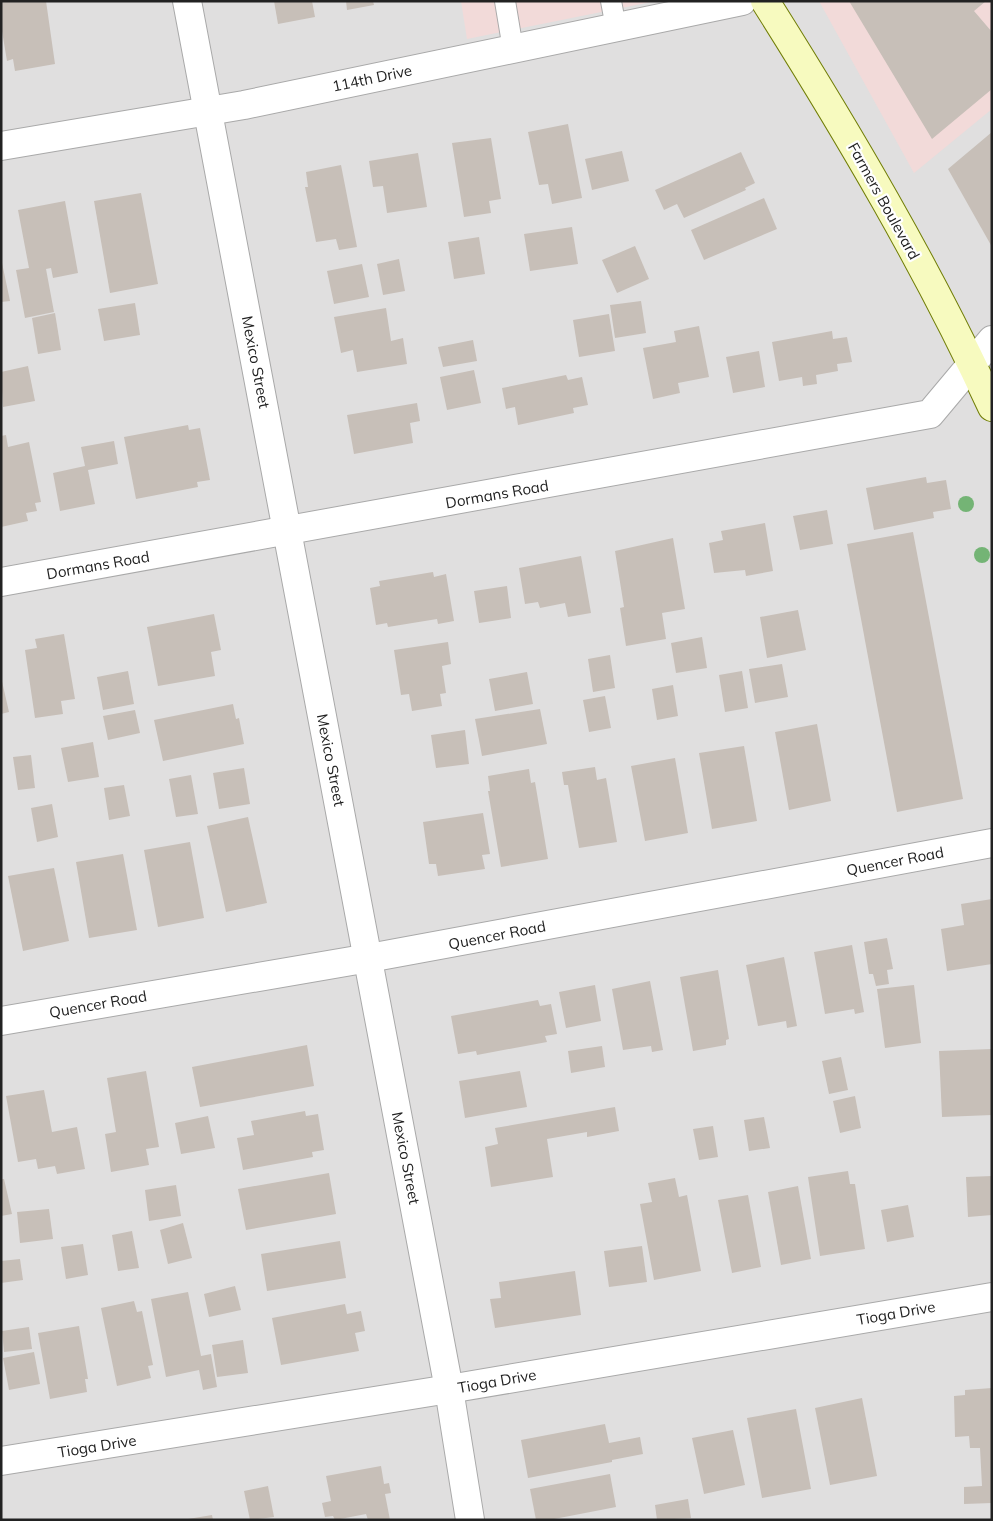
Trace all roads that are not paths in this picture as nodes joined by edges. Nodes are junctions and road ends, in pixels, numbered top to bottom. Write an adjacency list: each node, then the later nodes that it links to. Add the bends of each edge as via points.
1 (187, 1): 8 (street, Mexico Street)
2 (505, 1): 7 (lane)
3 (611, 1): 6 (lane)
4 (742, 1): 6 (street, 114th Drive)
5 (765, 1): 11 (main road, Farmers Boulevard, via 837,115)
6 (616, 28): 7 (street, 114th Drive)
7 (513, 49): 8 (street, 114th Drive)
8 (209, 111): 9 (street, 114th Drive); 13 (street, Mexico Street)
9 (1, 146)
10 (992, 340): 11 (street, Dormans Road)
11 (972, 366): 12 (main road, Farmers Boulevard); 13 (street, Dormans Road, via 930,414)
12 (992, 407)
13 (288, 532): 14 (street, Dormans Road); 16 (street, Mexico Street)
14 (1, 582)
15 (992, 843): 16 (street, Quencer Road)
16 (369, 958): 17 (street, Quencer Road); 19 (street, Mexico Street)
17 (1, 1021)
18 (992, 1297): 19 (street, Tioga Drive)
19 (449, 1389): 20 (street, Tioga Drive); 21 (street, Mexico Street)
20 (1, 1461)
21 (470, 1520)

